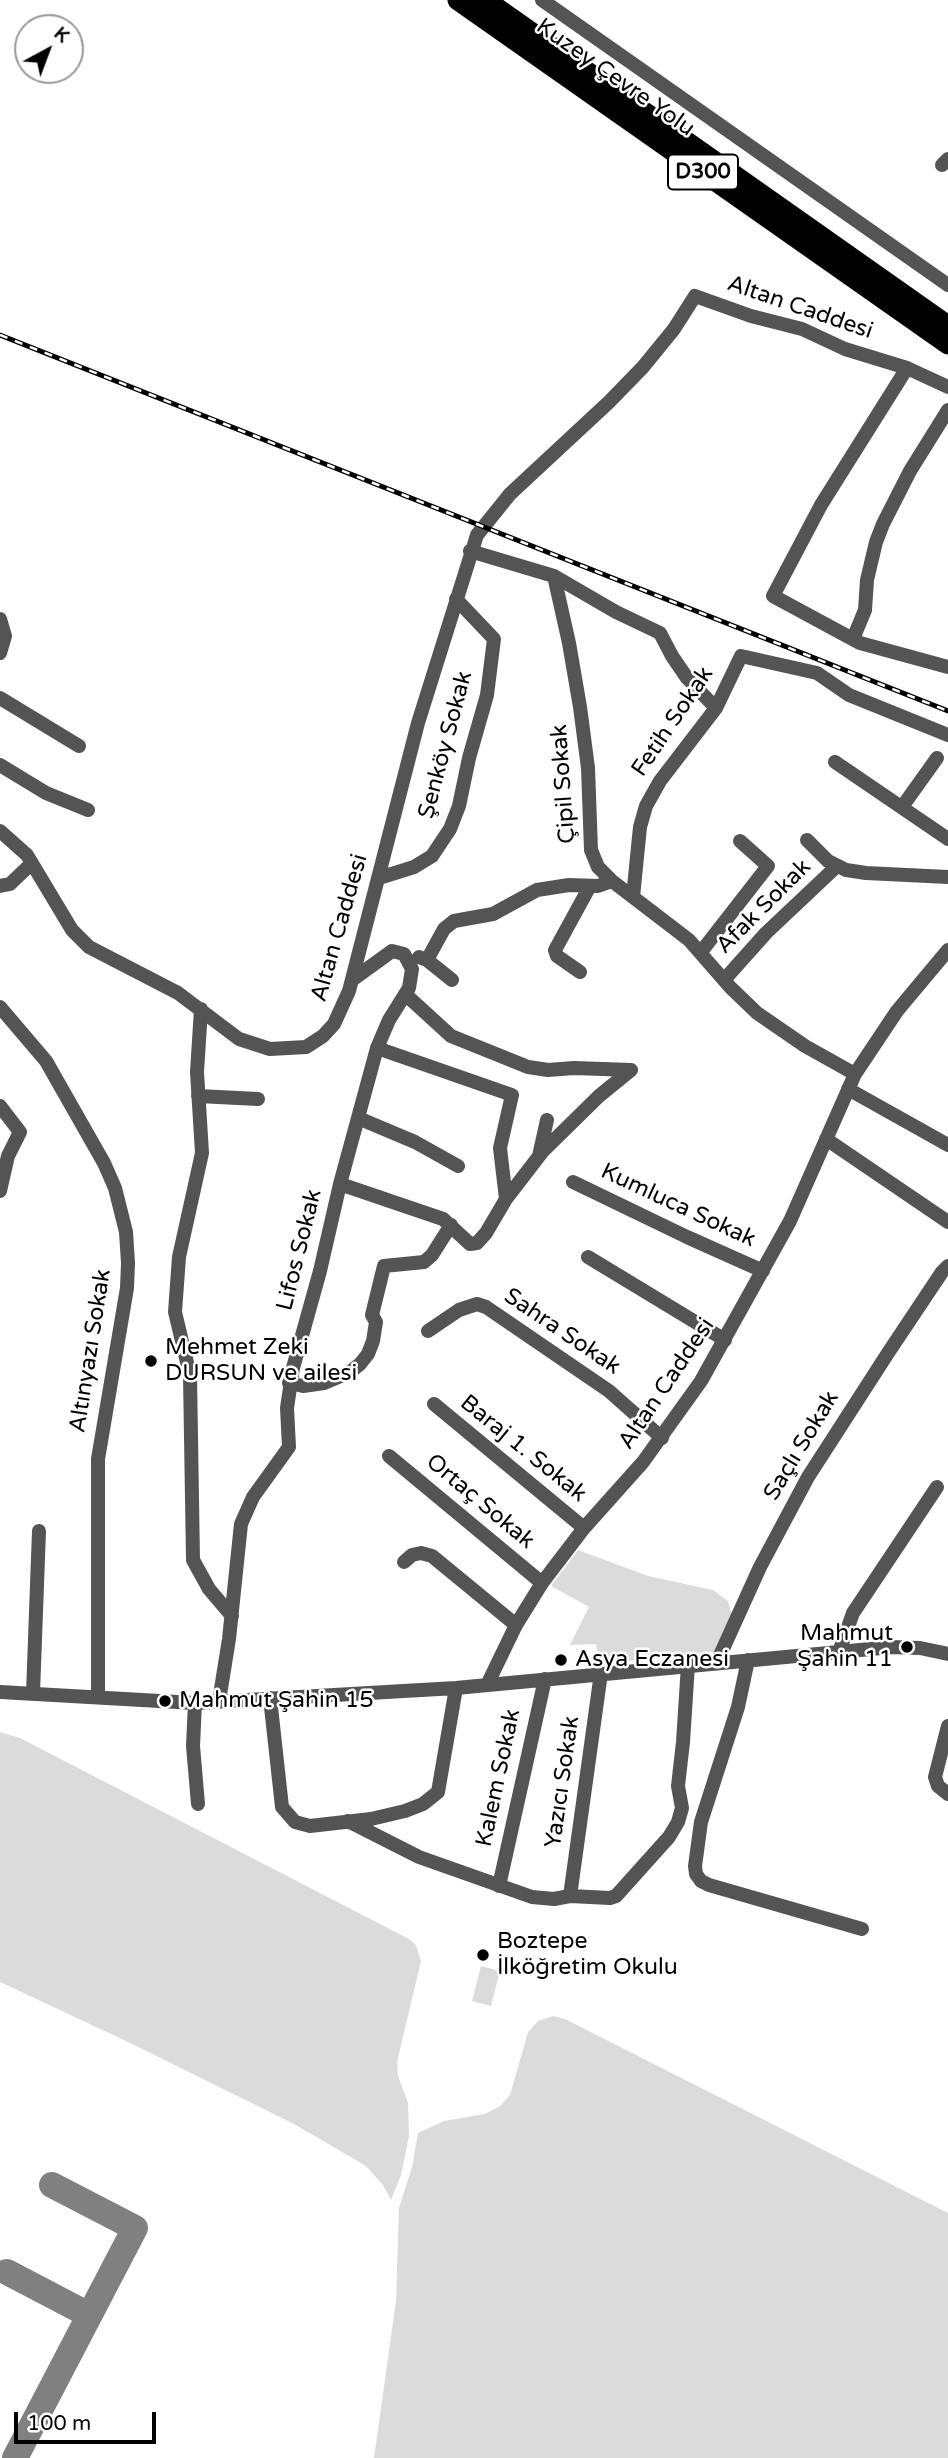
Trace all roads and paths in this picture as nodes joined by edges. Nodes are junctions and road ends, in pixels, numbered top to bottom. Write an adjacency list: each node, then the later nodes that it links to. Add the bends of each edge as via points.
1 (458, 0): 6 (highway, Kuzey Çevre Yolu / D300)
2 (485, 0): 5 (highway, Kuzey Çevre Yolu / D300)
3 (542, 0): 4 (street)
4 (948, 285)
5 (948, 326)
6 (948, 344)
7 (907, 368): 8 (street, Altan Caddesi); 10 (street, Altan Caddesi, via 695,296 674,329 627,384 494,511); 14 (street, via 821,505 773,596)
8 (948, 387)
9 (948, 410): 14 (street, via 900,490 876,542 865,610)
10 (470, 551): 11 (street); 12 (street, Altan Caddesi)
11 (554, 576): 18 (street, via 660,633 687,678); 34 (street, Çipil Sokak, via 584,738 591,850 598,867)
12 (456, 599): 33 (street, Altan Caddesi, via 418,723); 33 (street, Şenköy Sokak, via 494,639 487,695 459,806 443,841 427,860)
13 (0, 620): 15 (street, via 5,636)
14 (853, 639): 16 (street)
15 (0, 653)
16 (948, 667)
17 (0, 698): 20 (street)
18 (716, 708): 19 (street, Fetih Sokak, via 741,656 817,673 849,695); 37 (street, Fetih Sokak, via 646,806)
19 (948, 735)
20 (79, 746)
21 (937, 758): 24 (street)
22 (835, 762): 24 (street)
23 (0, 765): 25 (street, via 46,793)
24 (902, 807): 27 (street)
25 (88, 810)
26 (0, 831): 30 (street, Altan Caddesi)
27 (948, 839)
28 (740, 841): 40 (street, via 768,866)
29 (807, 841): 31 (street)
30 (32, 863): 35 (street, via 10,884); 48 (street, Altan Caddesi, via 83,942)
31 (837, 866): 32 (street, via 866,873); 45 (street, Afak Sokak)
32 (948, 877)
33 (379, 878): 43 (street, Altan Caddesi)
34 (612, 881): 36 (street); 37 (street, Çipil Sokak)
35 (0, 886)
36 (590, 886): 41 (street, via 537,890 493,914 454,921 443,929); 42 (street, via 555,950)
37 (633, 897): 40 (street, Çipil Sokak)
38 (948, 950): 50 (street, Altan Caddesi, via 897,1012)
39 (400, 952): 41 (street); 43 (street, via 385,954); 46 (street, Lifos Sokak, via 412,969)
40 (701, 952): 45 (street, Çipil Sokak)
41 (427, 960): 44 (street)
42 (580, 972)
43 (352, 980): 48 (street, Altan Caddesi, via 334,1024 306,1047 277,1050 251,1044 229,1033)
44 (452, 980)
45 (724, 980): 50 (street, Çipil Sokak, via 773,1025)
46 (405, 994): 49 (street, Lifos Sokak); 59 (street, via 451,1035 527,1067 631,1070)
47 (0, 1007): 94 (street, Altınyazı Sokak, via 46,1060 104,1163 126,1232 127,1288 98,1458)
48 (201, 1009): 52 (street)
49 (377, 1048): 55 (street, Lifos Sokak); 64 (street, via 512,1095 500,1148)
50 (855, 1074): 51 (street, Altan Caddesi)
51 (848, 1088): 57 (street, Altan Caddesi); 58 (street)
52 (198, 1096): 53 (street); 81 (street, via 202,1153 179,1257 175,1312 190,1376 193,1560 208,1589)
53 (258, 1099)
54 (0, 1106): 63 (street, via 20,1132 8,1156)
55 (358, 1118): 60 (street); 62 (street, Lifos Sokak)
56 (547, 1120): 59 (street)
57 (826, 1139): 65 (street); 69 (street, Altan Caddesi)
58 (948, 1145)
59 (539, 1157): 64 (street)
60 (458, 1166)
61 (573, 1182): 69 (street, Kumluca Sokak)
62 (340, 1184): 66 (street); 72 (street, Lifos Sokak)
63 (0, 1191)
64 (506, 1199): 66 (street, via 477,1243 470,1244)
65 (948, 1222)
66 (451, 1225): 72 (street, via 424,1262 384,1266 372,1315 376,1322 373,1341 360,1364 324,1383)
67 (588, 1257): 71 (street)
68 (948, 1266): 86 (street, Saçlı Sokak, via 808,1477)
69 (763, 1271): 71 (street, Altan Caddesi)
70 (428, 1331): 74 (street, Sahra Sokak, via 459,1310 477,1304 486,1307 609,1391)
71 (725, 1340): 74 (street, Altan Caddesi)
72 (289, 1383): 81 (street, Lifos Sokak, via 289,1447 244,1514)
73 (434, 1404): 77 (street, Baraj 1. Sokak)
74 (662, 1438): 77 (street, Altan Caddesi)
75 (389, 1456): 80 (street, Ortaç Sokak)
76 (937, 1487): 83 (street, via 853,1613)
77 (584, 1528): 80 (street, Altan Caddesi)
78 (39, 1531): 93 (street)
79 (404, 1562): 82 (street, via 421,1553 432,1556)
80 (542, 1583): 82 (street, Altan Caddesi)
81 (232, 1616): 96 (street, Lifos Sokak)
82 (516, 1625): 90 (street, Altan Caddesi)
83 (839, 1652): 84 (street, via 906,1647); 85 (street)
84 (948, 1654)
85 (748, 1660): 86 (street); 104 (street, via 701,1822 696,1874 709,1885)
86 (717, 1662): 87 (street)
87 (688, 1665): 88 (street); 103 (street, via 678,1822 616,1896)
88 (601, 1673): 89 (street); 103 (street, Yazıcı Sokak)
89 (545, 1679): 90 (street); 102 (street, Kalem Sokak)
90 (487, 1685): 91 (street)
91 (456, 1688): 95 (street); 101 (street, via 438,1792 405,1811)
92 (0, 1692): 93 (street)
93 (33, 1693): 94 (street)
94 (98, 1697): 97 (street)
95 (270, 1699): 96 (street); 101 (street, via 284,1811 305,1826)
96 (219, 1701): 97 (street)
97 (195, 1703): 100 (street)
98 (948, 1726): 99 (street, via 935,1777)
99 (948, 1794)
100 (198, 1804)
101 (348, 1821): 102 (street, via 419,1857)
102 (499, 1886): 103 (street, via 532,1897)
103 (570, 1896)
104 (862, 1929)

